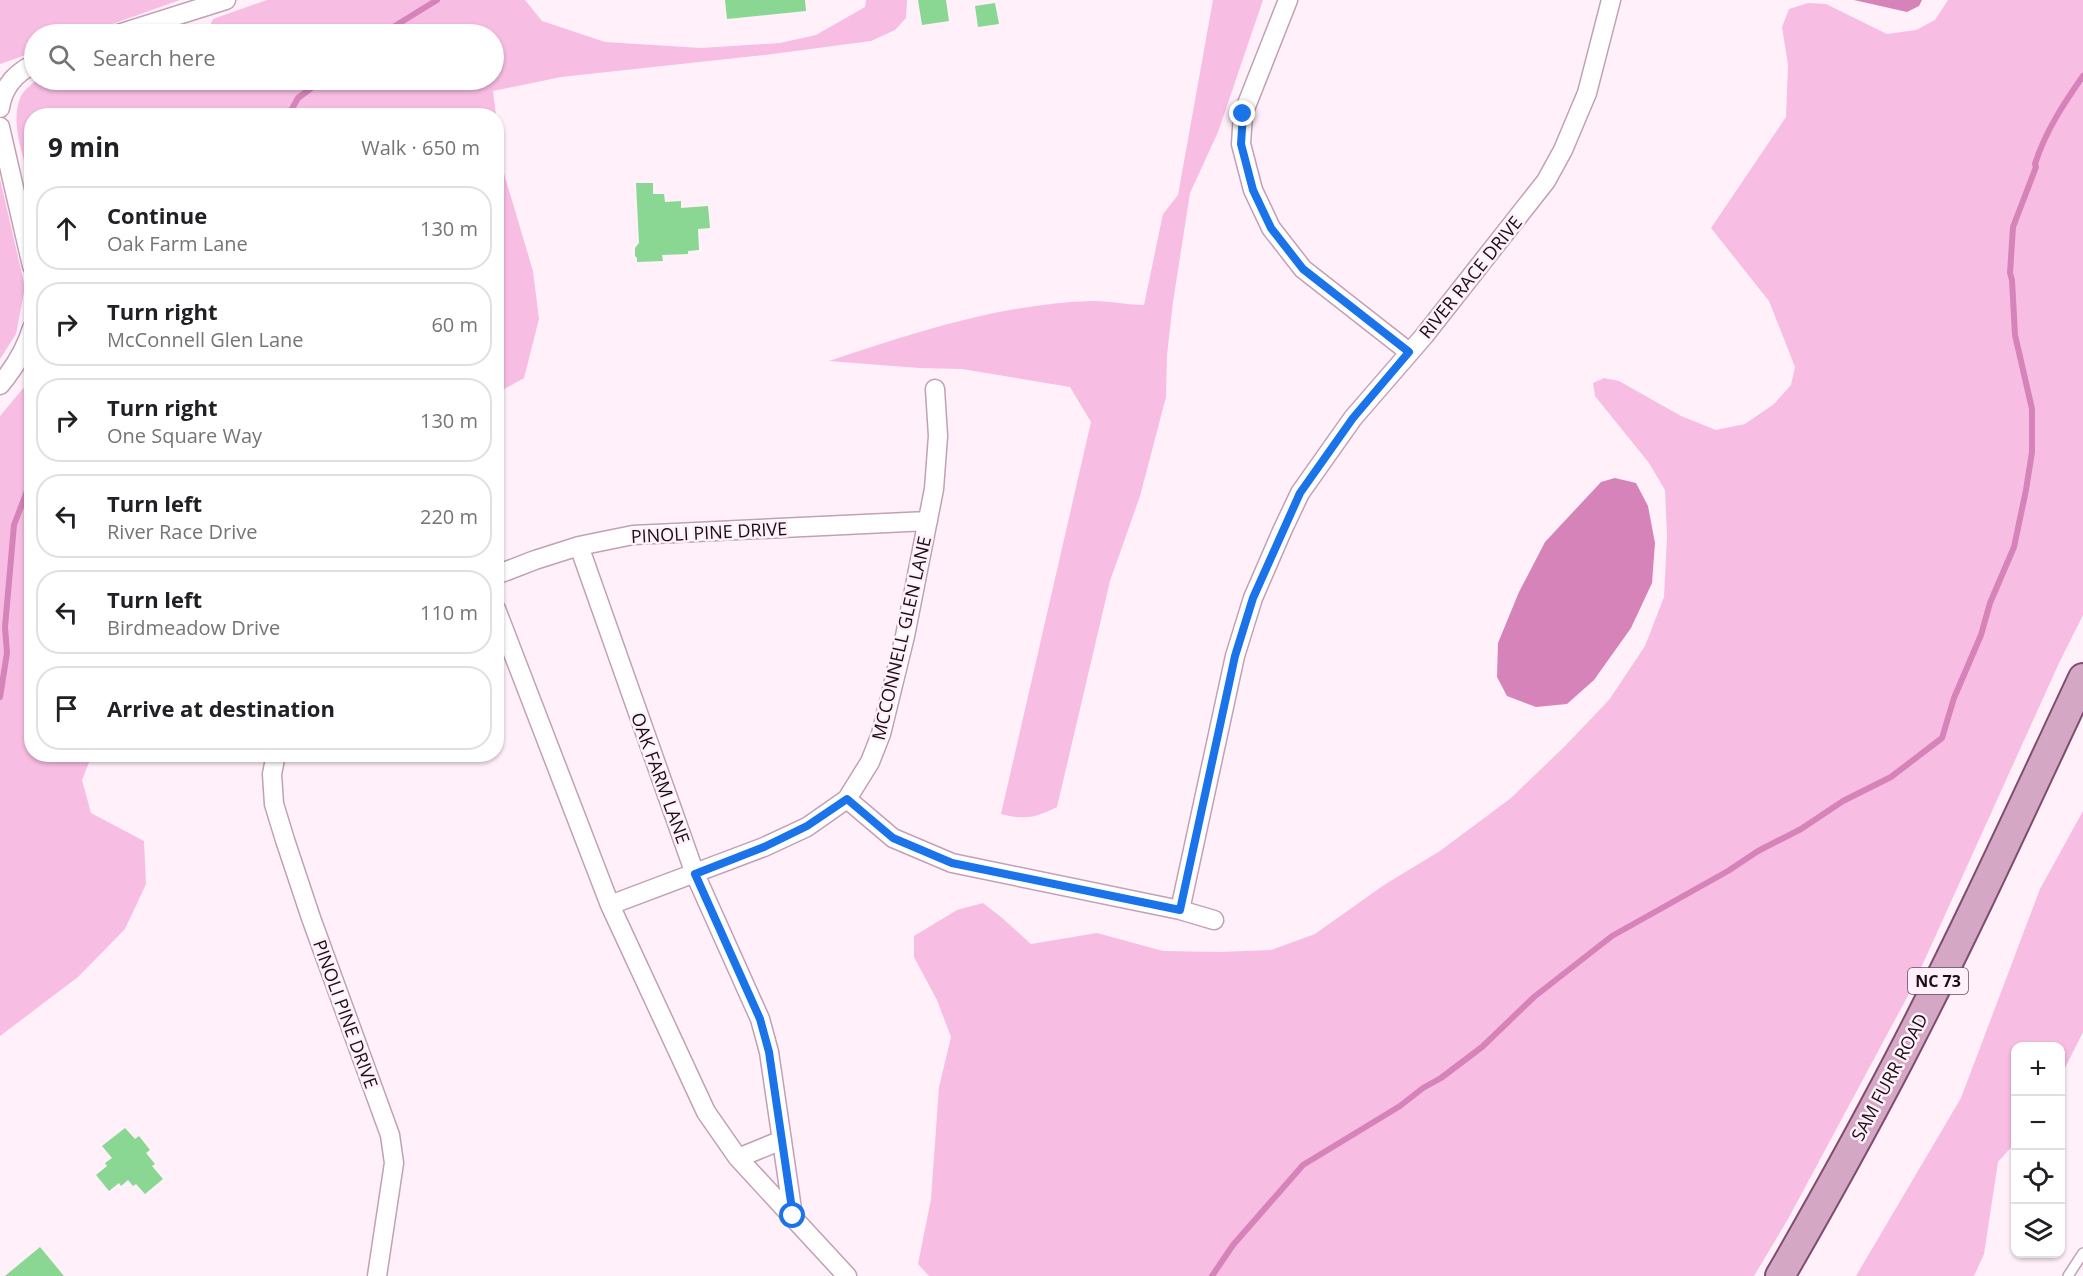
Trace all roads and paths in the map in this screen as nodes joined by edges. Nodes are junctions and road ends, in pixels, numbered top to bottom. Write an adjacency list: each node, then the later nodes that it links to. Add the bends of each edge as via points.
1 (226, 0): 4 (street)
2 (1288, 0): 10 (street, via 1243,114 1241,144 1253,190 1271,228 1303,269)
3 (1611, 0): 10 (street, RIVER RACE DRIVE, via 1587,93 1546,181)
4 (150, 24)
5 (24, 70): 6 (street, via 7,86)
6 (0, 108)
7 (0, 127): 8 (street)
8 (24, 231)
9 (24, 349): 11 (street)
10 (1409, 352): 22 (street, RIVER RACE DRIVE, via 1353,418 1300,493 1253,598 1235,656)
11 (0, 385)
12 (935, 389): 13 (street, MCCONNELL GLEN LANE, via 937,455)
13 (928, 520): 14 (street, PINOLI PINE DRIVE, via 633,535); 19 (street, MCCONNELL GLEN LANE, via 881,734 870,762)
14 (579, 546): 15 (street, PINOLI PINE DRIVE); 20 (street, OAK FARM LANE)
15 (504, 572)
16 (504, 630): 21 (street)
17 (2083, 678): 30 (main road, SAM FURR ROAD / NC 73, via 1899,1060)
18 (275, 762): 28 (street, PINOLI PINE DRIVE, via 274,804 285,840 390,1135 394,1163)
19 (847, 799): 20 (street, MCCONNELL GLEN LANE, via 807,826); 22 (street, via 893,838 952,863)
20 (695, 874): 21 (street, MCCONNELL GLEN LANE); 24 (street, OAK FARM LANE, via 760,1019)
21 (610, 905): 25 (street, via 706,1112)
22 (1180, 910): 23 (street)
23 (1214, 920)
24 (782, 1140): 25 (street); 26 (street, OAK FARM LANE)
25 (738, 1158): 26 (street)
26 (793, 1216): 29 (street)
27 (2083, 1253): 31 (lane)
28 (376, 1276)
29 (847, 1276)
30 (1780, 1276)
31 (2068, 1276)

